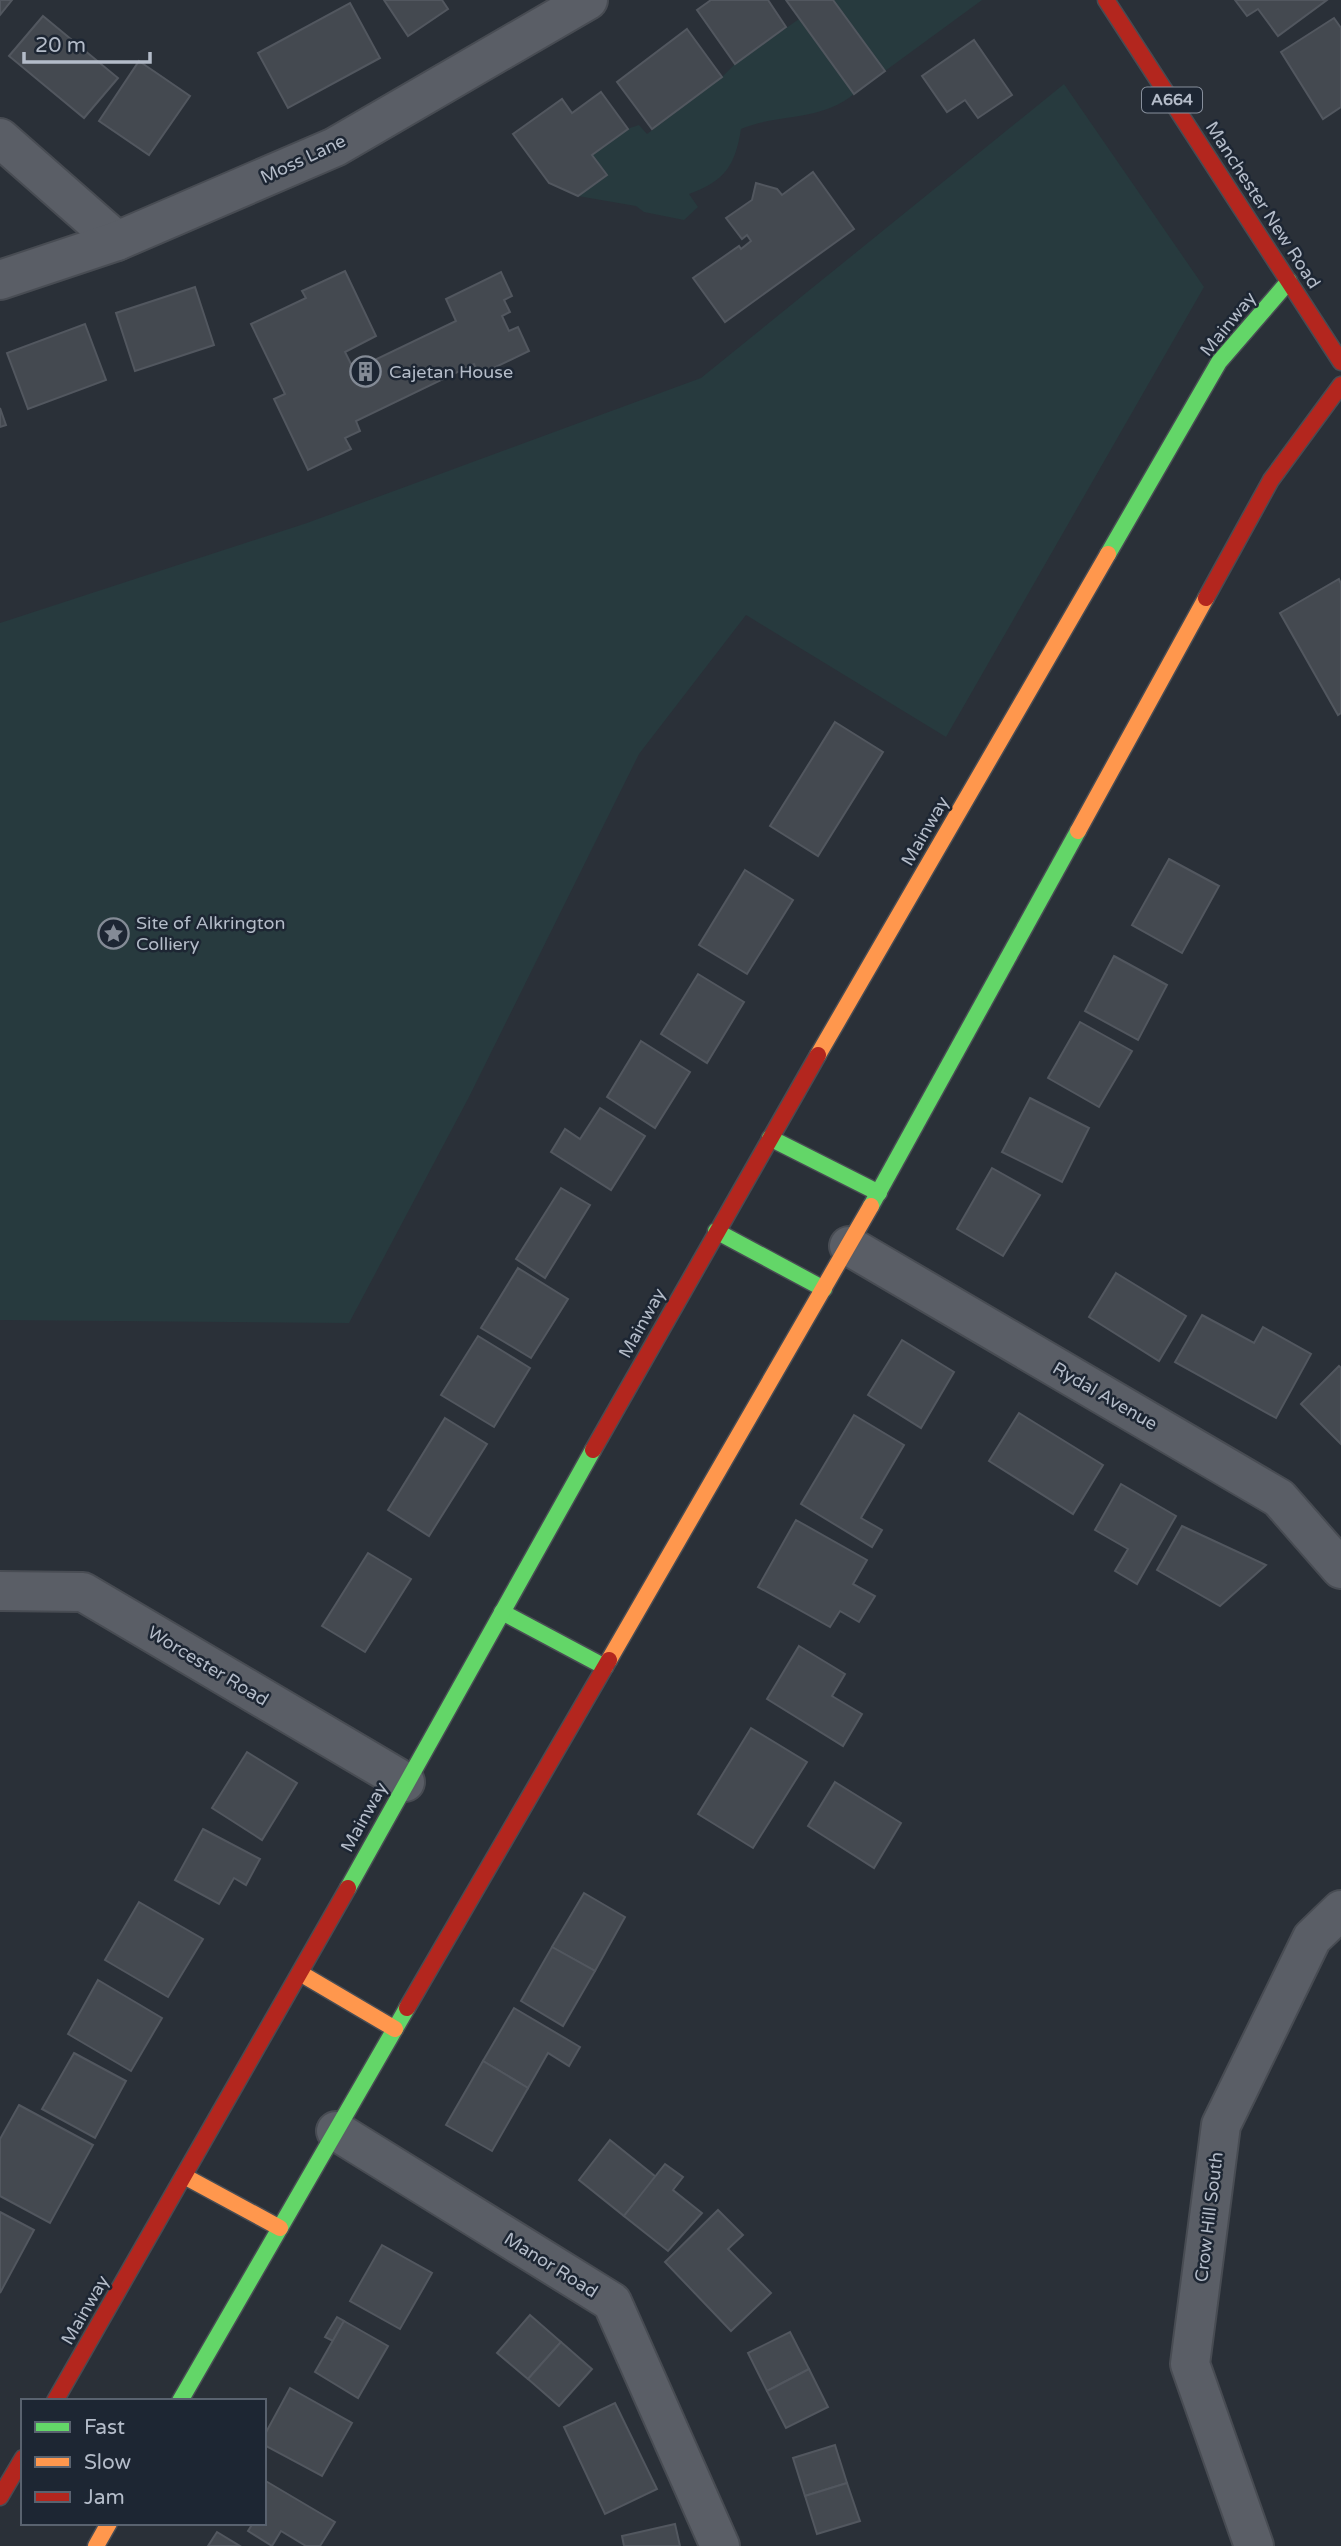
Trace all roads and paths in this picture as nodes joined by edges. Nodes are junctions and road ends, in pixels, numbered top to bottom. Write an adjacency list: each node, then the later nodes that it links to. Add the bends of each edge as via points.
1 (1106, 0): 6 (street, Manchester New Road / A664)
2 (576, 3): 4 (street, Moss Lane, via 335,147)
3 (0, 138): 4 (street)
4 (117, 240): 5 (street, Moss Lane)
5 (0, 280)
6 (1289, 281): 7 (street, Manchester New Road / A664); 9 (street, Mainway, via 1219,362)
7 (1341, 362)
8 (1341, 385): 10 (street, via 1271,480)
9 (770, 1139): 10 (street); 11 (street, Mainway)
10 (879, 1193): 12 (street)
11 (716, 1231): 13 (street); 16 (street, Mainway)
12 (849, 1245): 13 (street); 14 (street, Rydal Avenue, via 1279,1498)
13 (824, 1289): 17 (street)
14 (1341, 1569)
15 (0, 1591): 18 (street, Worcester Road, via 83,1592)
16 (502, 1612): 17 (street); 18 (street, Mainway)
17 (605, 1667): 21 (street)
18 (405, 1782): 20 (street, Mainway)
19 (1341, 1910): 32 (street, Crow Hill South, via 1312,1938 1221,2125 1191,2364)
20 (299, 1973): 21 (street); 23 (street, Mainway)
21 (395, 2029): 22 (street)
22 (336, 2131): 24 (street); 31 (street, Manor Road, via 612,2302)
23 (184, 2176): 24 (street); 25 (street, Mainway)
24 (280, 2228): 26 (street)
25 (56, 2399)
26 (181, 2399)
27 (21, 2461): 28 (street)
28 (0, 2497)
29 (108, 2525): 30 (street)
30 (96, 2546)
31 (720, 2546)
32 (1254, 2546)

